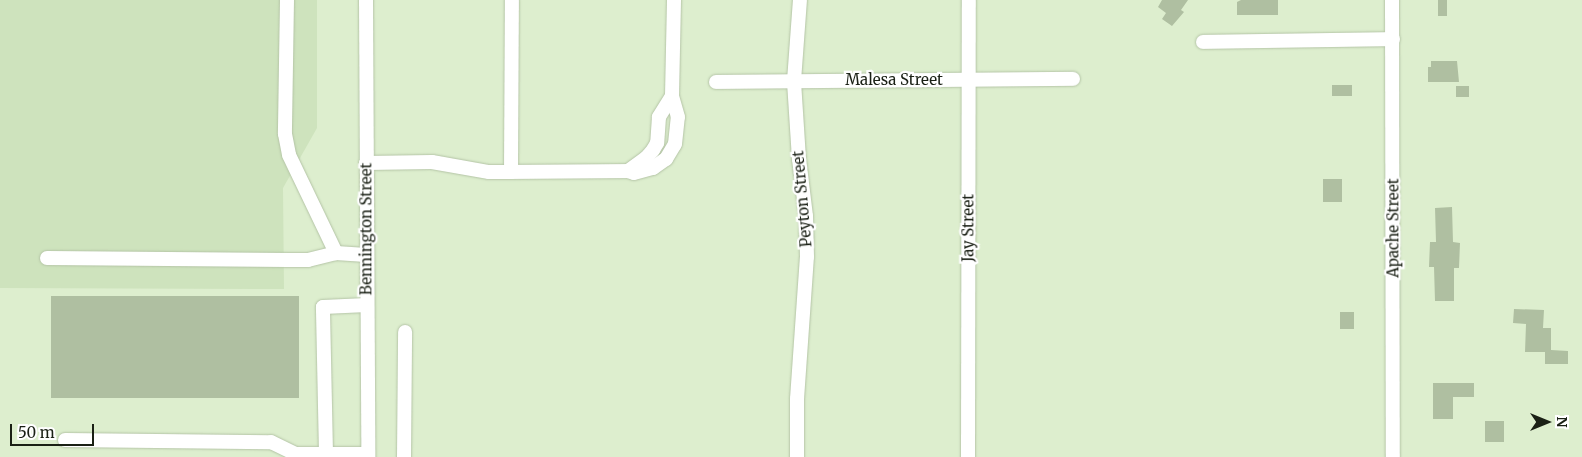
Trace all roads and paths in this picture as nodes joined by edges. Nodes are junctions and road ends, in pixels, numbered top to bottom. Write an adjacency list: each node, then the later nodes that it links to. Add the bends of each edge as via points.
1 (287, 0): 16 (street, via 285,134 289,155)
2 (366, 0): 14 (street, Bennington Street)
3 (512, 0): 15 (street)
4 (674, 0): 15 (street, via 672,96 659,117 657,143 646,158 628,171)
5 (800, 0): 12 (street, Peyton Street)
6 (969, 0): 11 (street, Jay Street)
7 (1392, 0): 8 (street, Apache Street)
8 (1392, 40): 9 (street); 27 (street, Apache Street)
9 (1204, 42)
10 (1073, 79): 11 (street, Malesa Street)
11 (969, 80): 12 (street, Malesa Street); 26 (street, Jay Street)
12 (794, 81): 13 (street, Malesa Street); 25 (street, Peyton Street, via 807,257 797,399)
13 (716, 82)
14 (366, 163): 15 (street, via 432,162 489,172); 17 (street, Bennington Street)
15 (511, 172)
16 (336, 253): 17 (street); 18 (street, via 308,260)
17 (366, 255): 19 (street, Bennington Street)
18 (47, 258)
19 (367, 305): 22 (street, via 323,307); 23 (street, Bennington Street)
20 (405, 332): 24 (street)
21 (65, 440): 22 (street, via 272,442 296,454)
22 (326, 454): 23 (street)
23 (368, 456)
24 (404, 457)
25 (797, 457)
26 (968, 457)
27 (1394, 457)

